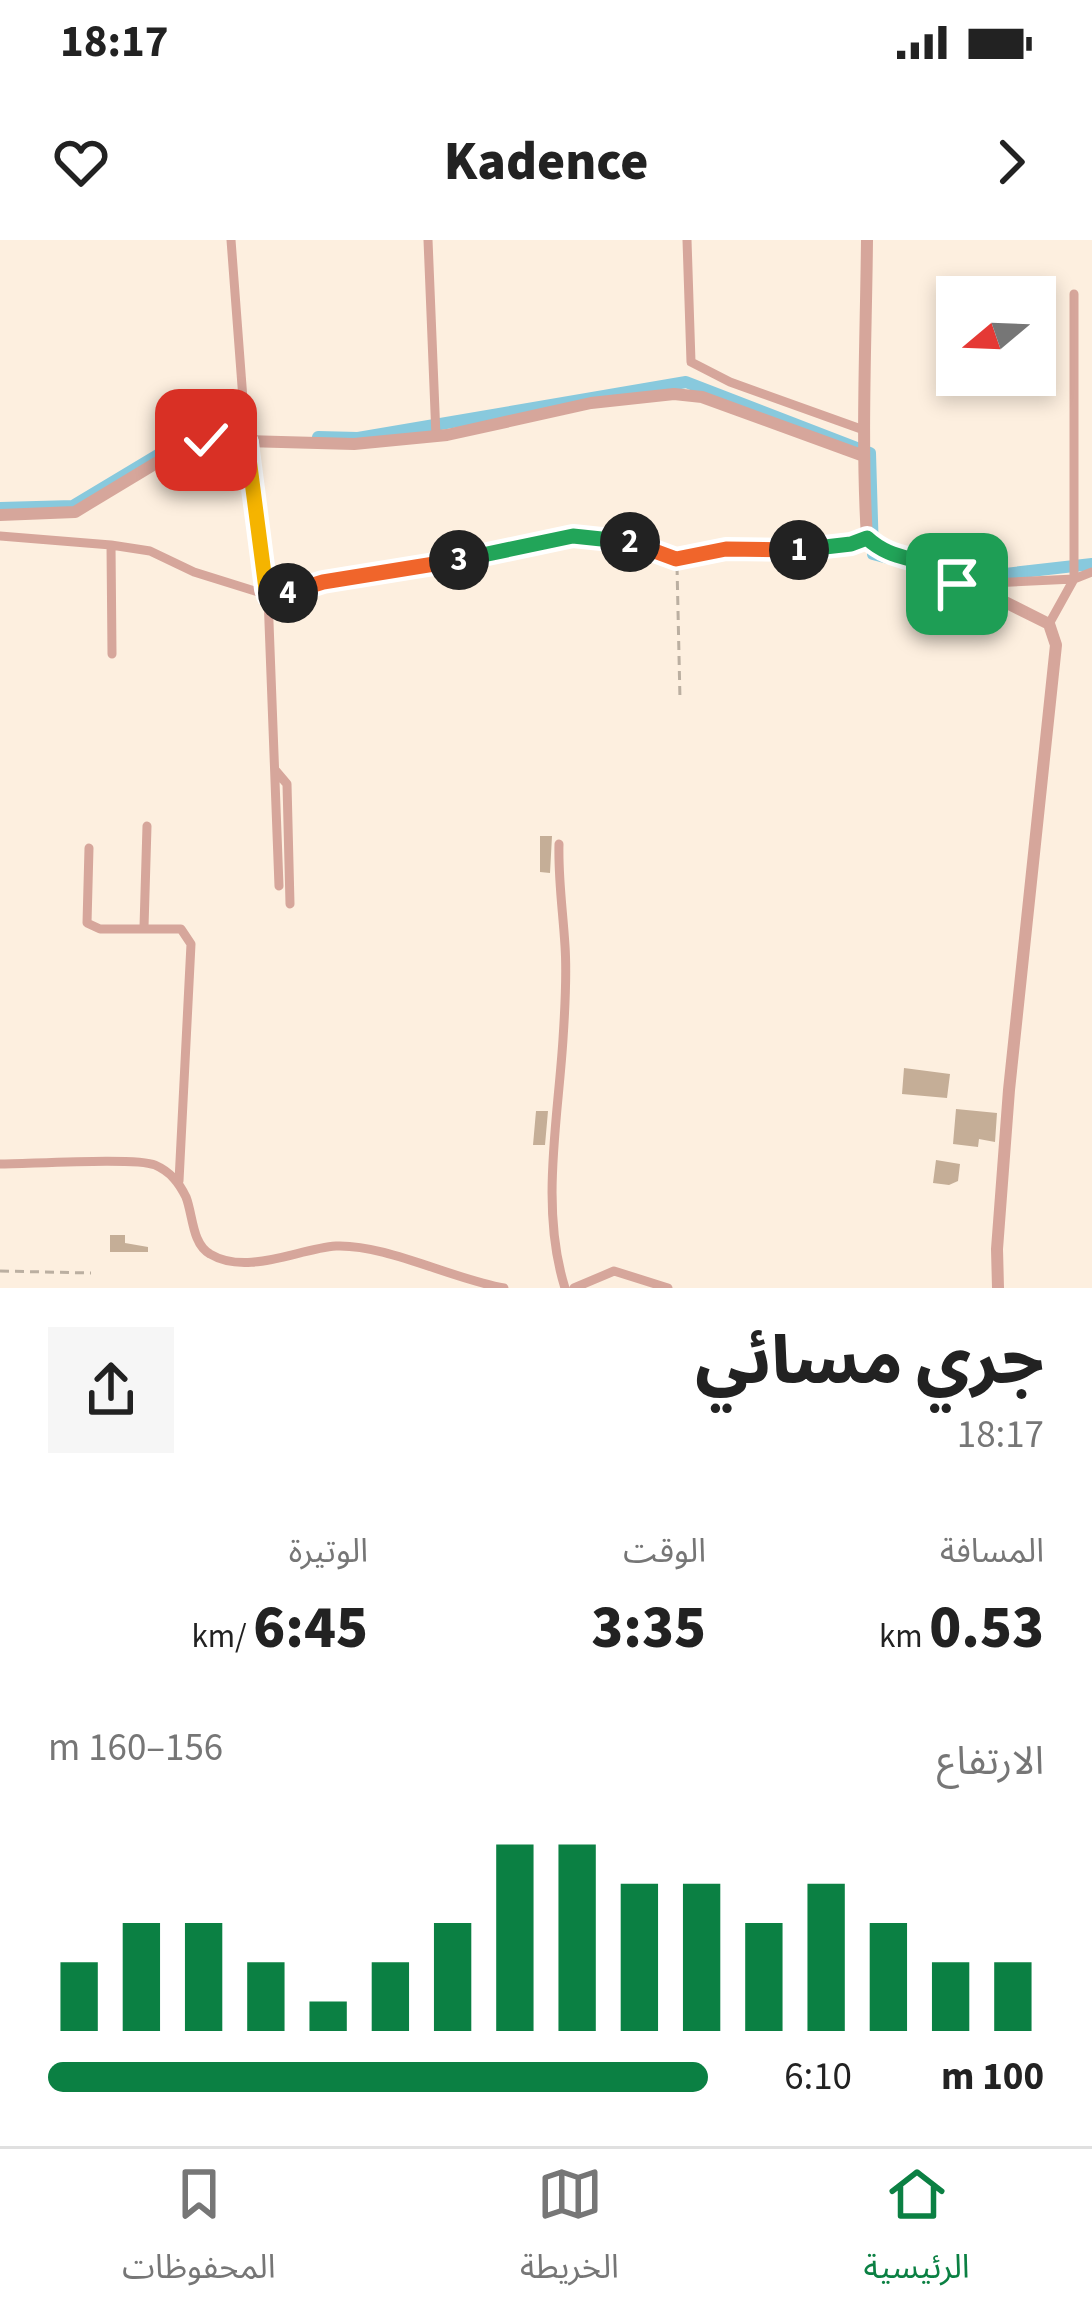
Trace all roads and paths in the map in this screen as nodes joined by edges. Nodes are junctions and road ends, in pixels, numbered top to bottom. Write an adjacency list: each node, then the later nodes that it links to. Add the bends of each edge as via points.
1 (231, 240): 8 (street)
2 (428, 240): 7 (street)
3 (687, 240): 6 (street, via 691,362)
4 (867, 240): 6 (street)
5 (1074, 294): 16 (street)
6 (861, 429): 9 (street)
7 (436, 436): 8 (street, via 354,444); 9 (street, via 674,394)
8 (246, 440): 10 (street, via 206,440 176,452 75,512); 18 (street)
9 (864, 456): 12 (street)
10 (0, 515)
11 (0, 536): 13 (street)
12 (867, 538): 14 (street); 17 (street, via 880,551 940,566)
13 (111, 545): 18 (street, via 150,550); 20 (street)
14 (676, 559): 18 (street, via 639,543 573,536); 21 (path)
15 (1092, 572): 16 (street)
16 (1074, 579): 17 (street); 19 (street)
17 (957, 584): 19 (street)
18 (268, 596): 22 (street)
19 (1048, 624): 36 (street, via 1055,645 1017,998)
20 (112, 654)
21 (680, 700)
22 (277, 771): 26 (street); 27 (street, via 287,784)
23 (147, 826): 28 (street)
24 (559, 844): 34 (street, via 566,947 555,1258)
25 (89, 848): 28 (street, via 87,923)
26 (279, 886)
27 (290, 904)
28 (144, 927): 30 (street, via 182,929 191,944)
29 (0, 1164): 30 (street, via 153,1163)
30 (178, 1181): 33 (street, via 197,1242 211,1256 253,1262 363,1248)
31 (0, 1271): 32 (path)
32 (91, 1273)
33 (504, 1288)
34 (570, 1288): 35 (street, via 614,1271)
35 (668, 1288)
36 (998, 1288)

